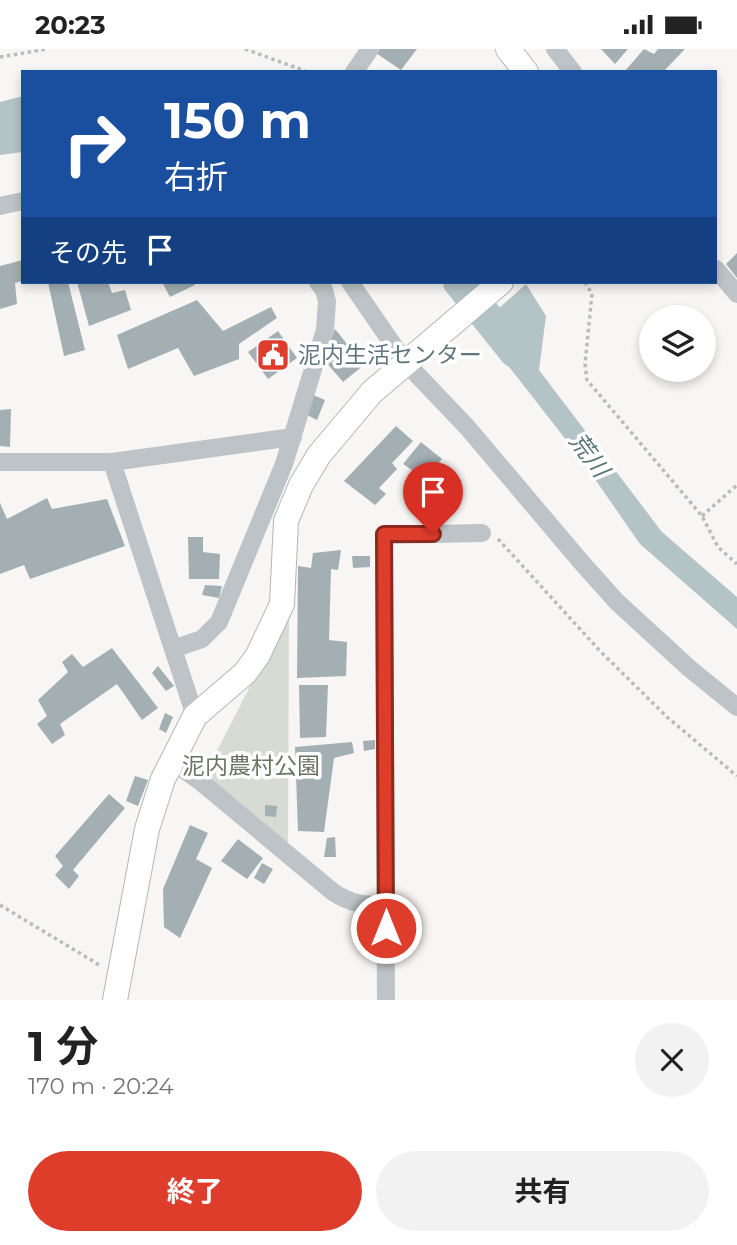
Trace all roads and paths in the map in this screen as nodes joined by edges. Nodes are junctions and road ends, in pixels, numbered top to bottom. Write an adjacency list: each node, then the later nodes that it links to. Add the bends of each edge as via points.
1 (47, 49): 6 (path)
2 (245, 49): 7 (path)
3 (370, 49): 8 (street)
4 (555, 49): 10 (street)
5 (511, 50): 9 (street)
6 (0, 57)
7 (303, 70)
8 (355, 70)
9 (525, 70)
10 (571, 70)
11 (21, 201): 12 (street)
12 (0, 206)
13 (717, 270): 18 (street)
14 (320, 284): 20 (street, via 328,313)
15 (352, 284): 19 (street)
16 (499, 284): 19 (street)
17 (586, 284): 24 (path, via 592,294 587,380)
18 (737, 294)
19 (408, 359): 28 (street, via 617,601); 29 (street, via 345,423 301,485 286,521 282,604 245,673)
20 (293, 437): 22 (street); 27 (street, via 219,622 202,639)
21 (0, 462): 22 (street)
22 (112, 462): 27 (street)
23 (737, 485): 24 (path)
24 (702, 516): 26 (path, via 718,547)
25 (482, 533): 31 (path, via 501,541 667,717); 32 (street, via 384,534)
26 (737, 564)
27 (173, 649): 29 (street)
28 (737, 706)
29 (195, 716): 30 (street)
30 (170, 761): 32 (street, via 347,902); 34 (street, via 147,829)
31 (737, 776)
32 (386, 904): 35 (street)
33 (0, 905): 34 (path)
34 (118, 989)
35 (386, 1000)

